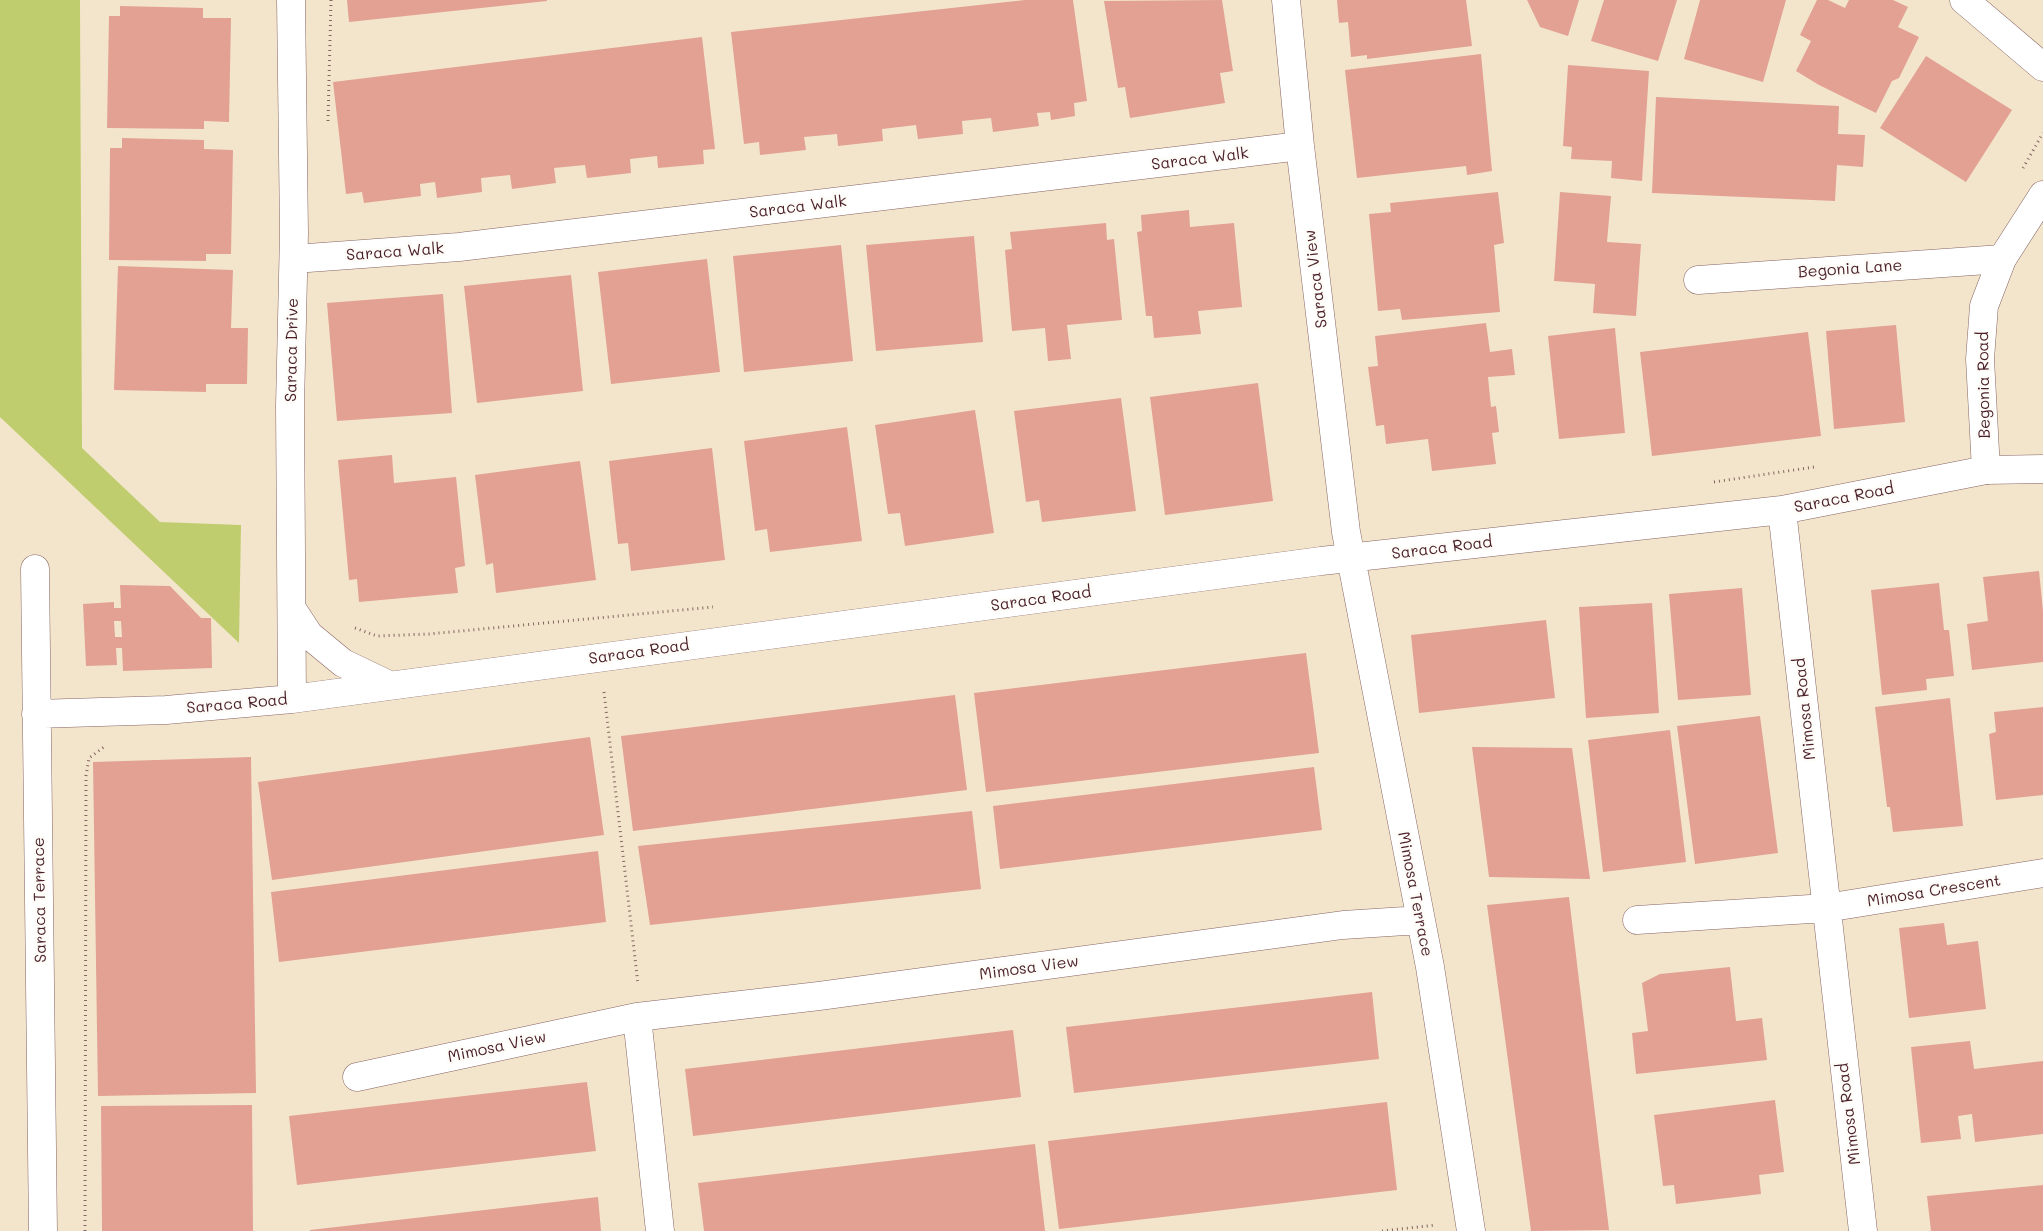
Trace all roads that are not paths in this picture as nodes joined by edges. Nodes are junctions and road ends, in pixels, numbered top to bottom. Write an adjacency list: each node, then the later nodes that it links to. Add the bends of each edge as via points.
1 (291, 0): 7 (street, Saraca Drive)
2 (1286, 0): 5 (street, Saraca View)
3 (1964, 0): 4 (street)
4 (2043, 67)
5 (1300, 146): 7 (street, Saraca Walk, via 459,247); 13 (street, Saraca View)
6 (2043, 195): 8 (street, Begonia Road)
7 (294, 259): 15 (street, Saraca Drive, via 290,406)
8 (2002, 259): 9 (street, Begonia Lane); 11 (street, Begonia Road, via 1984,306 1980,360)
9 (1698, 280)
10 (2043, 469): 11 (street, Saraca Road)
11 (1986, 470): 12 (street, Saraca Road)
12 (1782, 510): 13 (street, Saraca Road); 20 (street, Mimosa Road)
13 (1350, 558): 16 (street, Saraca Road); 21 (street, Mimosa Terrace)
14 (35, 569): 18 (street, Saraca Terrace)
15 (292, 609): 16 (street, via 309,635 343,663); 17 (street, Saraca Drive)
16 (389, 685): 17 (street, Saraca Road)
17 (292, 699): 18 (street, Saraca Road, via 166,710)
18 (36, 714): 26 (street, Saraca Terrace)
19 (2043, 873): 20 (street, Mimosa Crescent)
20 (1826, 908): 22 (street); 28 (street, Mimosa Road)
21 (1421, 920): 23 (street, Mimosa View, via 1343,925 829,995); 25 (street, Mimosa Terrace)
22 (1637, 920)
23 (637, 1017): 24 (street, Mimosa View); 27 (street)
24 (357, 1077)
25 (1470, 1226)
26 (43, 1231)
27 (660, 1231)
28 (1863, 1231)

